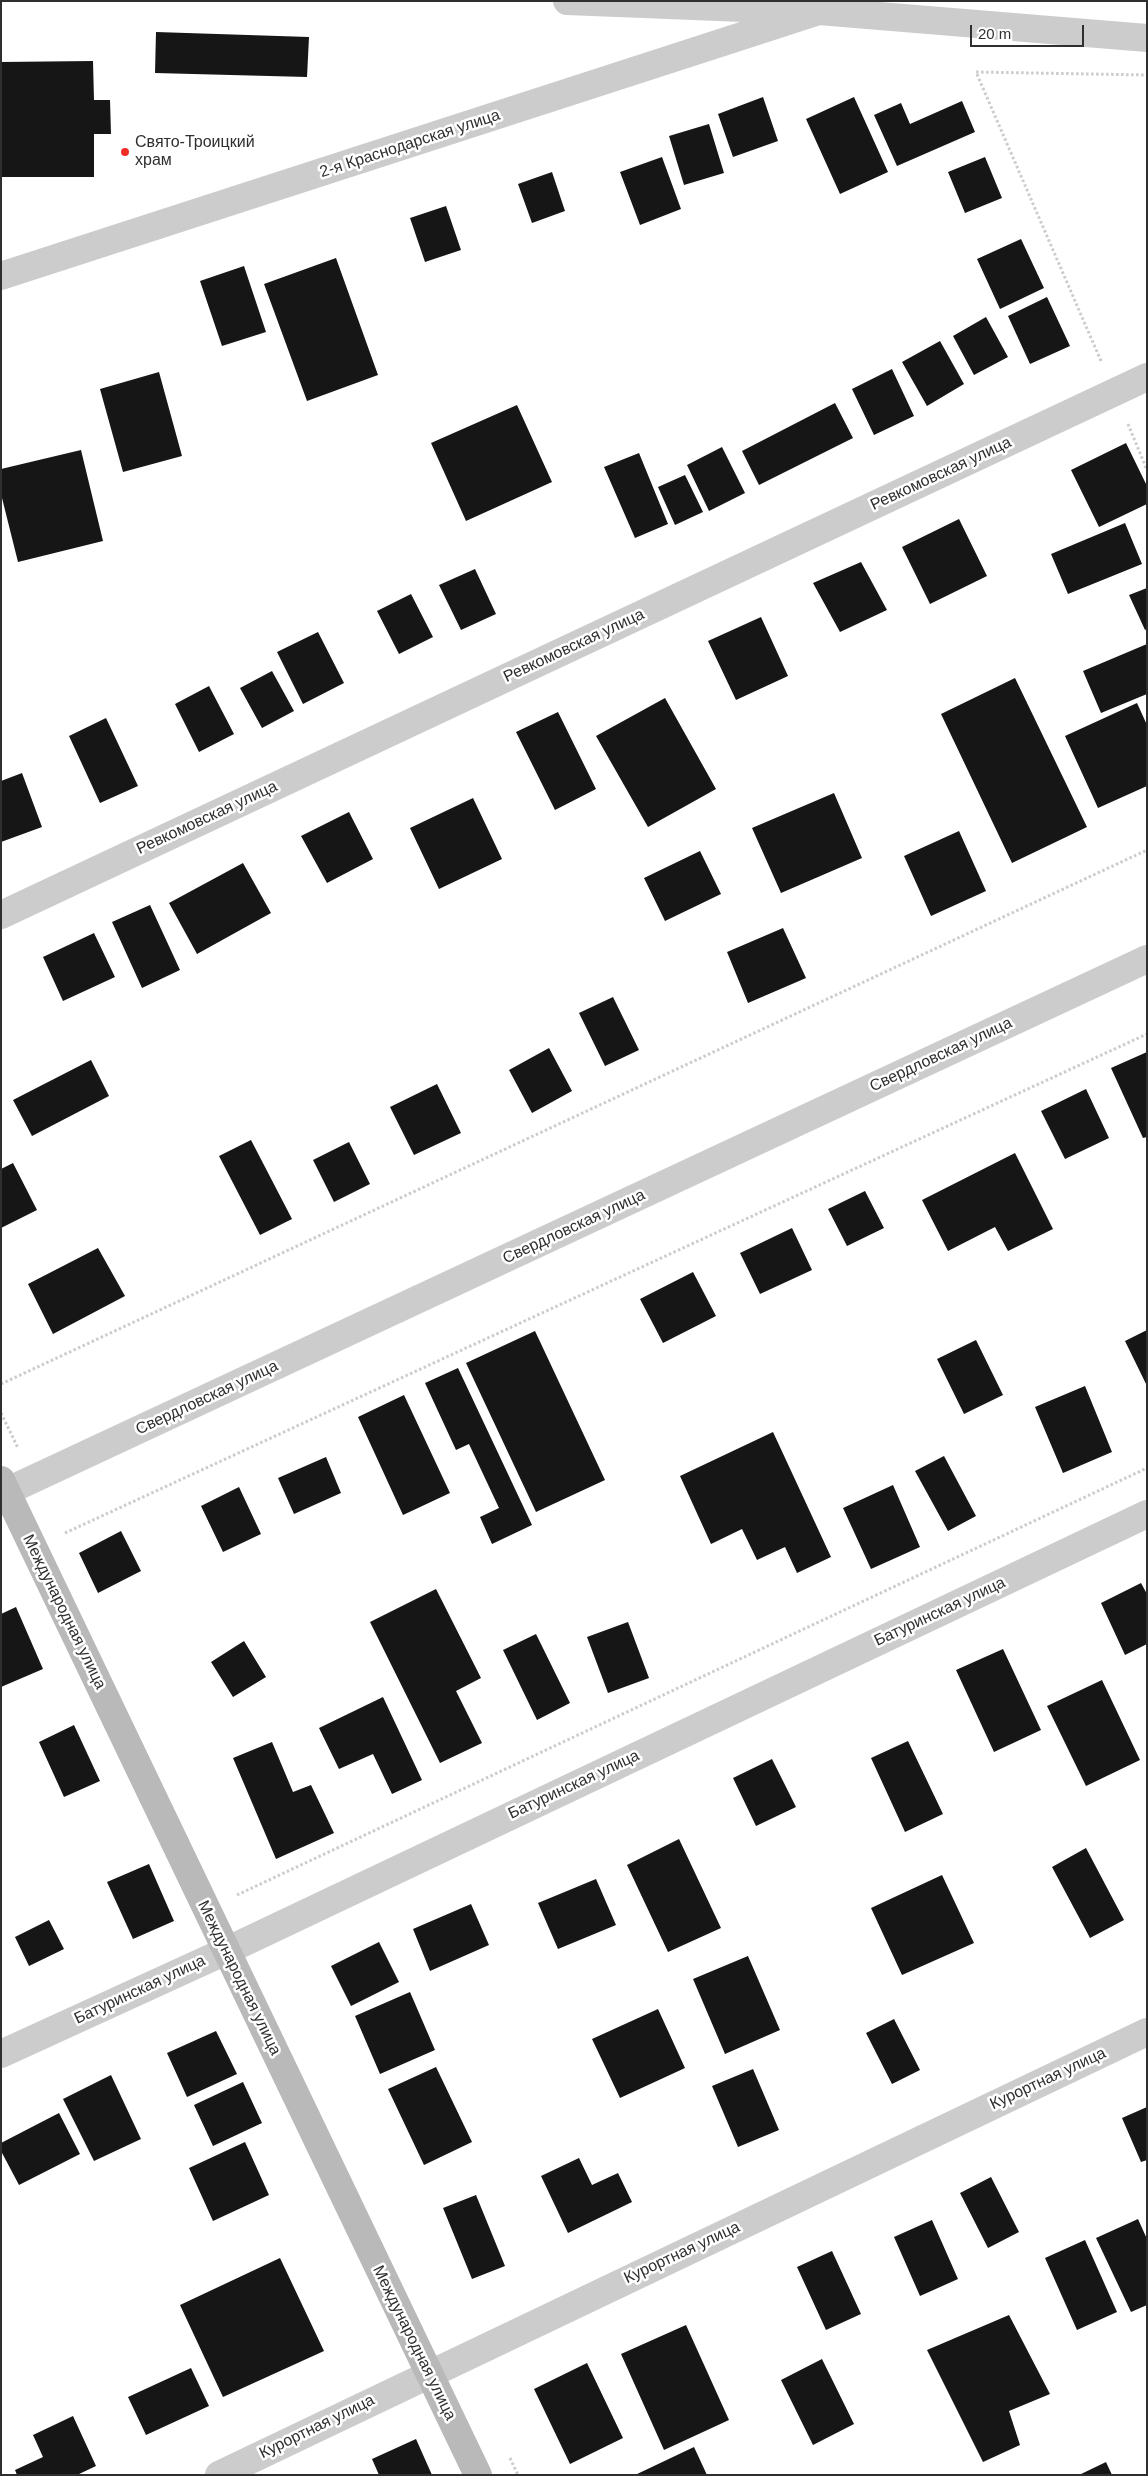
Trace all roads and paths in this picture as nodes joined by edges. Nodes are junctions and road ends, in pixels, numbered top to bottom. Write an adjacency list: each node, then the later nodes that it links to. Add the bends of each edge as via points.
1 (568, 1): 2 (street)
2 (818, 11): 3 (street); 5 (street, 2-я Краснодарская улица)
3 (1147, 38)
4 (1147, 75): 7 (path, via 976,72)
5 (1, 276)
6 (1147, 377): 7 (street, Ревкомовская улица)
7 (1114, 392): 8 (path); 10 (street, Ревкомовская улица)
8 (1147, 470)
9 (1147, 850): 13 (path)
10 (1, 915)
11 (1147, 959): 15 (street, Свердловская улица)
12 (1147, 1034): 17 (path)
13 (1, 1384)
14 (1147, 1468): 18 (path)
15 (3, 1489): 19 (main road, Международная улица)
16 (1147, 1514): 19 (street, Батуринская улица)
17 (60, 1535)
18 (232, 1897)
19 (226, 1950): 21 (street, Батуринская улица); 22 (main road, Международная улица)
20 (1147, 2032): 22 (street, Курортная улица)
21 (1, 2054)
22 (428, 2373): 23 (street, Курортная улица); 24 (main road, Международная улица)
23 (219, 2475)
24 (478, 2475)

